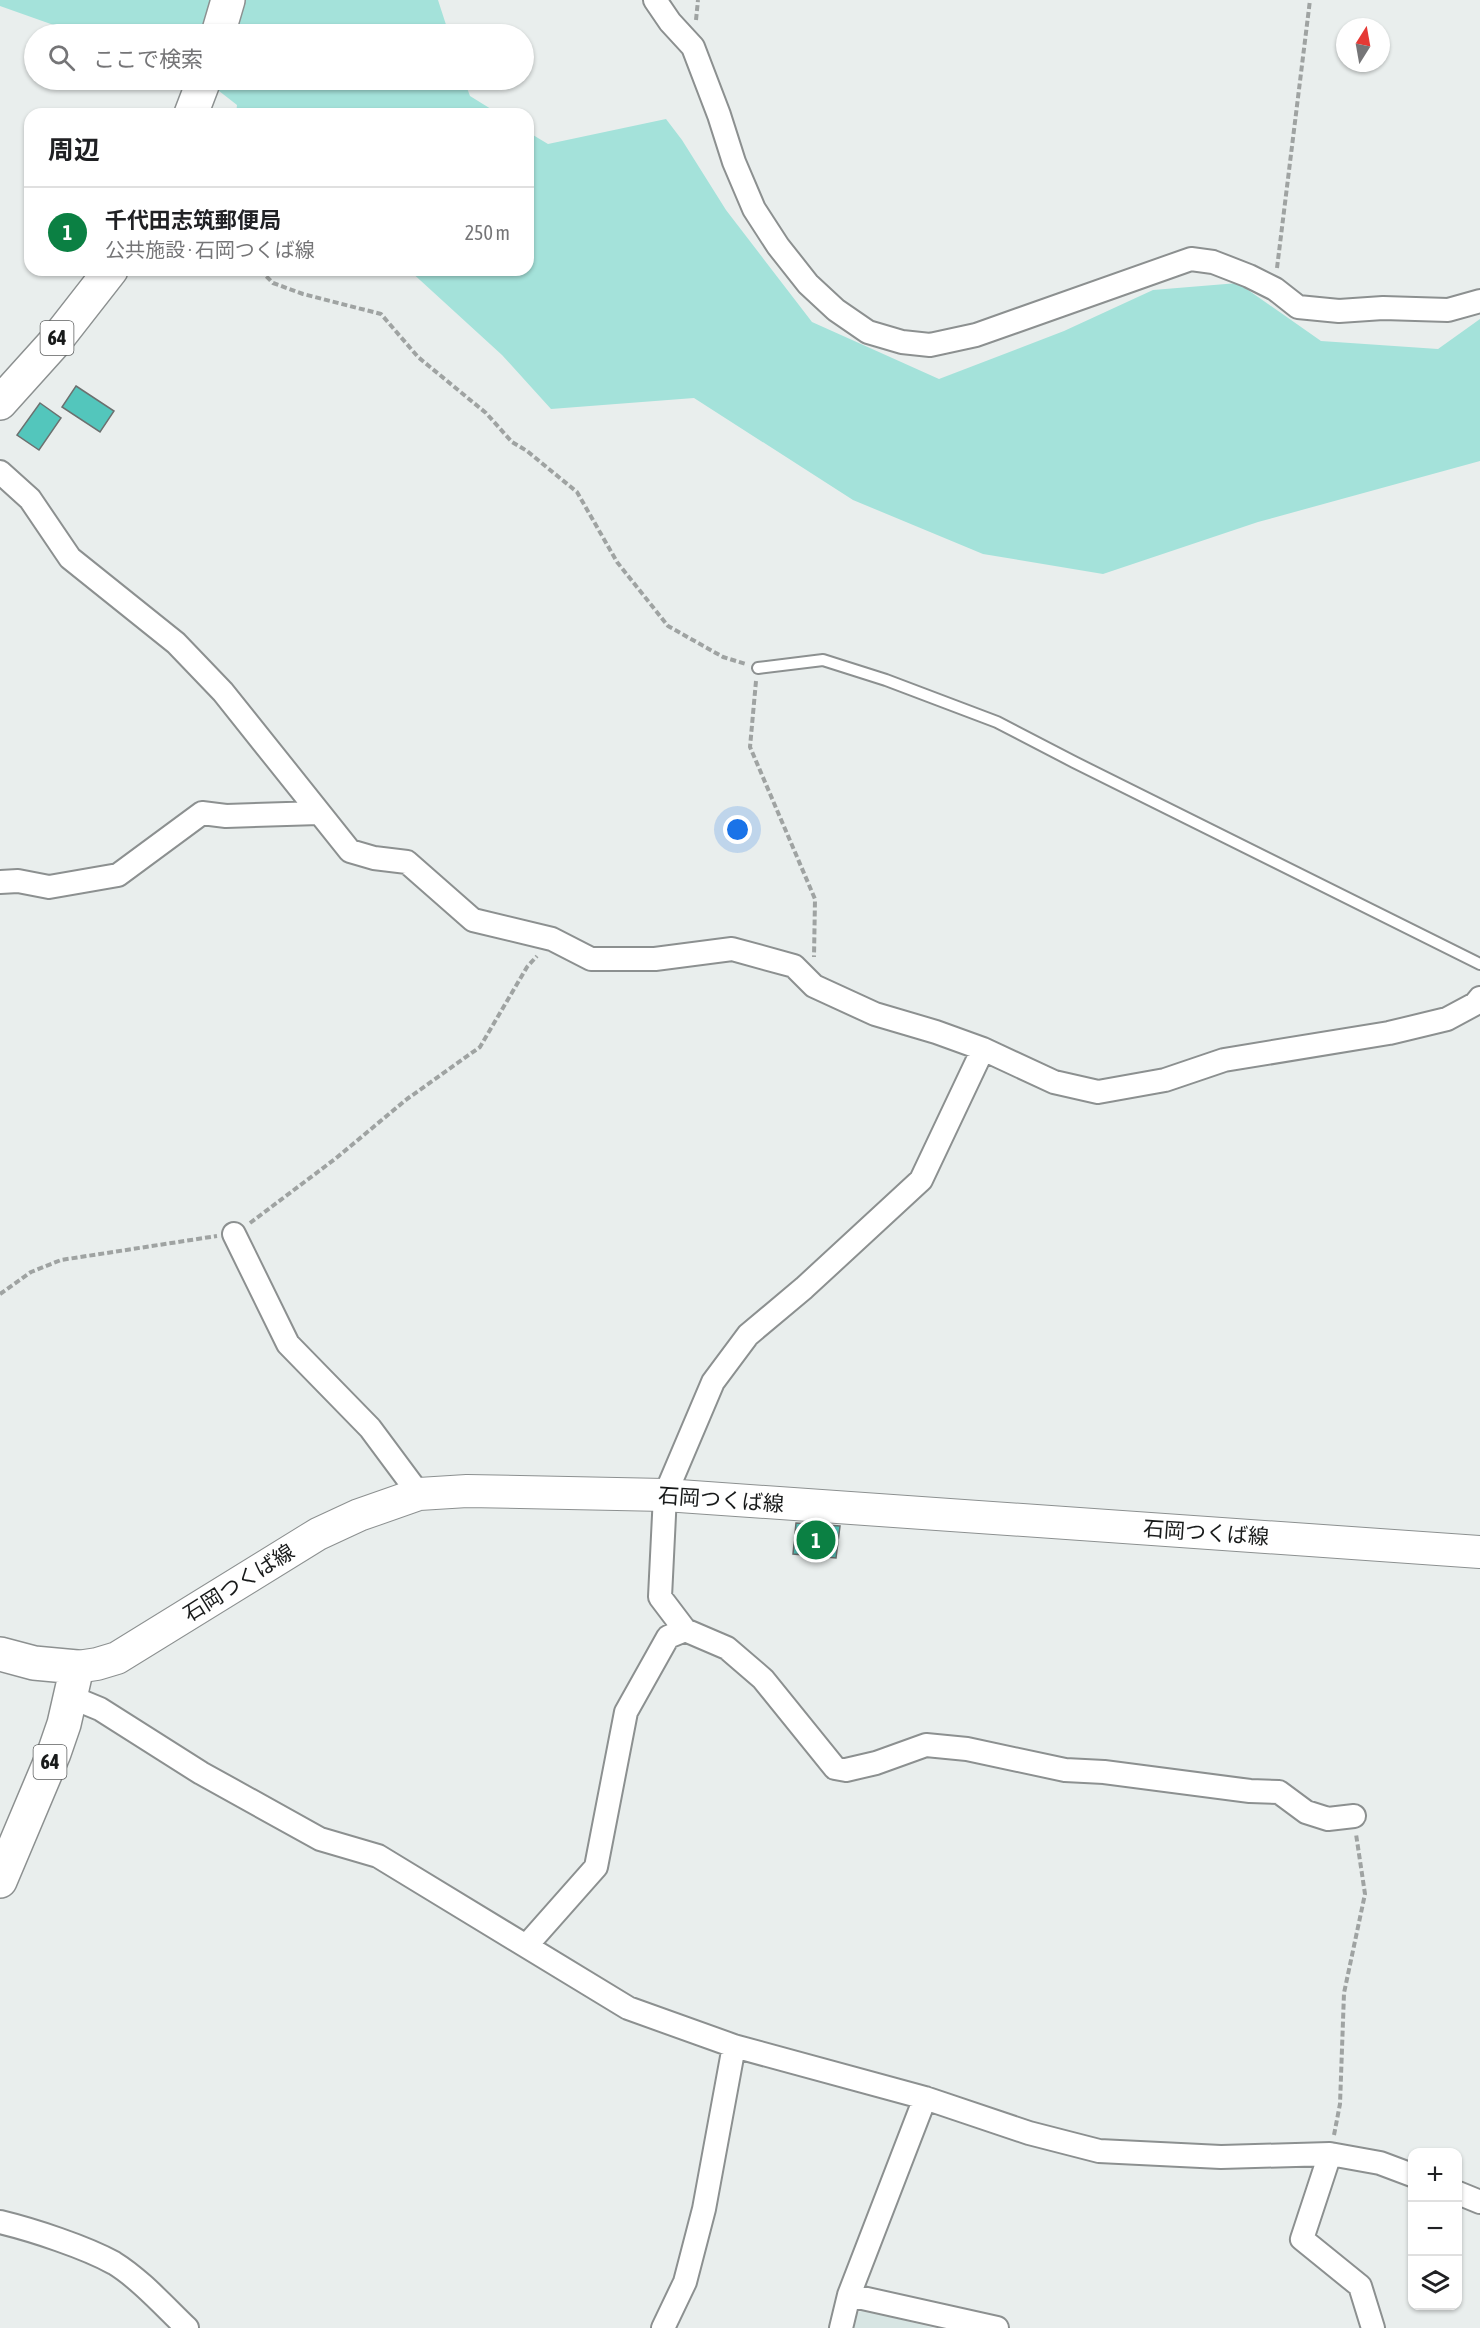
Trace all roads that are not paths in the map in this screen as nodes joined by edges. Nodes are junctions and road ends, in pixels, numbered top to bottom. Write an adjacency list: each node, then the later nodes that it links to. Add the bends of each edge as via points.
1 (228, 0): 3 (main road)
2 (655, 0): 7 (street, via 693,47 734,162 760,219 808,284 868,332 930,345 976,335 1191,259 1213,262 1249,276 1298,307 1339,311 1448,310)
3 (221, 24)
4 (200, 90): 5 (main road)
5 (193, 108)
6 (106, 276): 8 (main road, 64)
7 (1480, 302)
8 (0, 403)
9 (0, 472): 11 (street, via 30,499 70,558 176,643 223,692)
10 (758, 668): 13 (lane, via 824,660 997,722)
11 (318, 813): 12 (street, via 202,813 118,875 49,887); 15 (street, via 350,851 407,862 473,920 552,939 591,958 655,959 732,949 794,966 814,986 875,1014)
12 (0, 882)
13 (1480, 964)
14 (1480, 999): 15 (street, via 1447,1019 1356,1040 1224,1060 1165,1080 1098,1092 1054,1082)
15 (983, 1049): 18 (street, via 921,1180 748,1335 713,1382)
16 (234, 1234): 17 (street, via 288,1344 370,1428)
17 (419, 1494): 18 (main road, 石岡つくば線, via 467,1491); 22 (main road, 石岡つくば線, via 318,1534 117,1658 97,1664)
18 (665, 1496): 19 (main road, 石岡つくば線); 20 (street, via 660,1597)
19 (1480, 1552)
20 (685, 1630): 23 (street, via 727,1648 763,1679 835,1768 846,1770 876,1763 926,1745 967,1749 1065,1770 1279,1792 1306,1812 1328,1819); 25 (street, via 668,1637 626,1712 596,1868)
21 (0, 1654): 22 (main road, via 34,1663)
22 (74, 1682): 24 (main road, 64, via 54,1753); 25 (street, via 100,1709 201,1773 320,1839 378,1856)
23 (1354, 1816)
24 (0, 1881)
25 (527, 1945): 26 (street, via 628,2008)
26 (734, 2046): 27 (street); 35 (street, via 704,2209 685,2282)
27 (925, 2098): 28 (street, via 1029,2133 1100,2151 1210,2157); 33 (street)
28 (1330, 2154): 29 (street, via 1380,2163); 38 (street, via 1302,2240 1360,2286)
29 (1408, 2173)
30 (1462, 2195): 31 (street)
31 (1480, 2202)
32 (0, 2222): 34 (street, via 65,2242 114,2264)
33 (849, 2295): 36 (street); 37 (street)
34 (187, 2328)
35 (663, 2328)
36 (841, 2328)
37 (997, 2328)
38 (1373, 2328)

